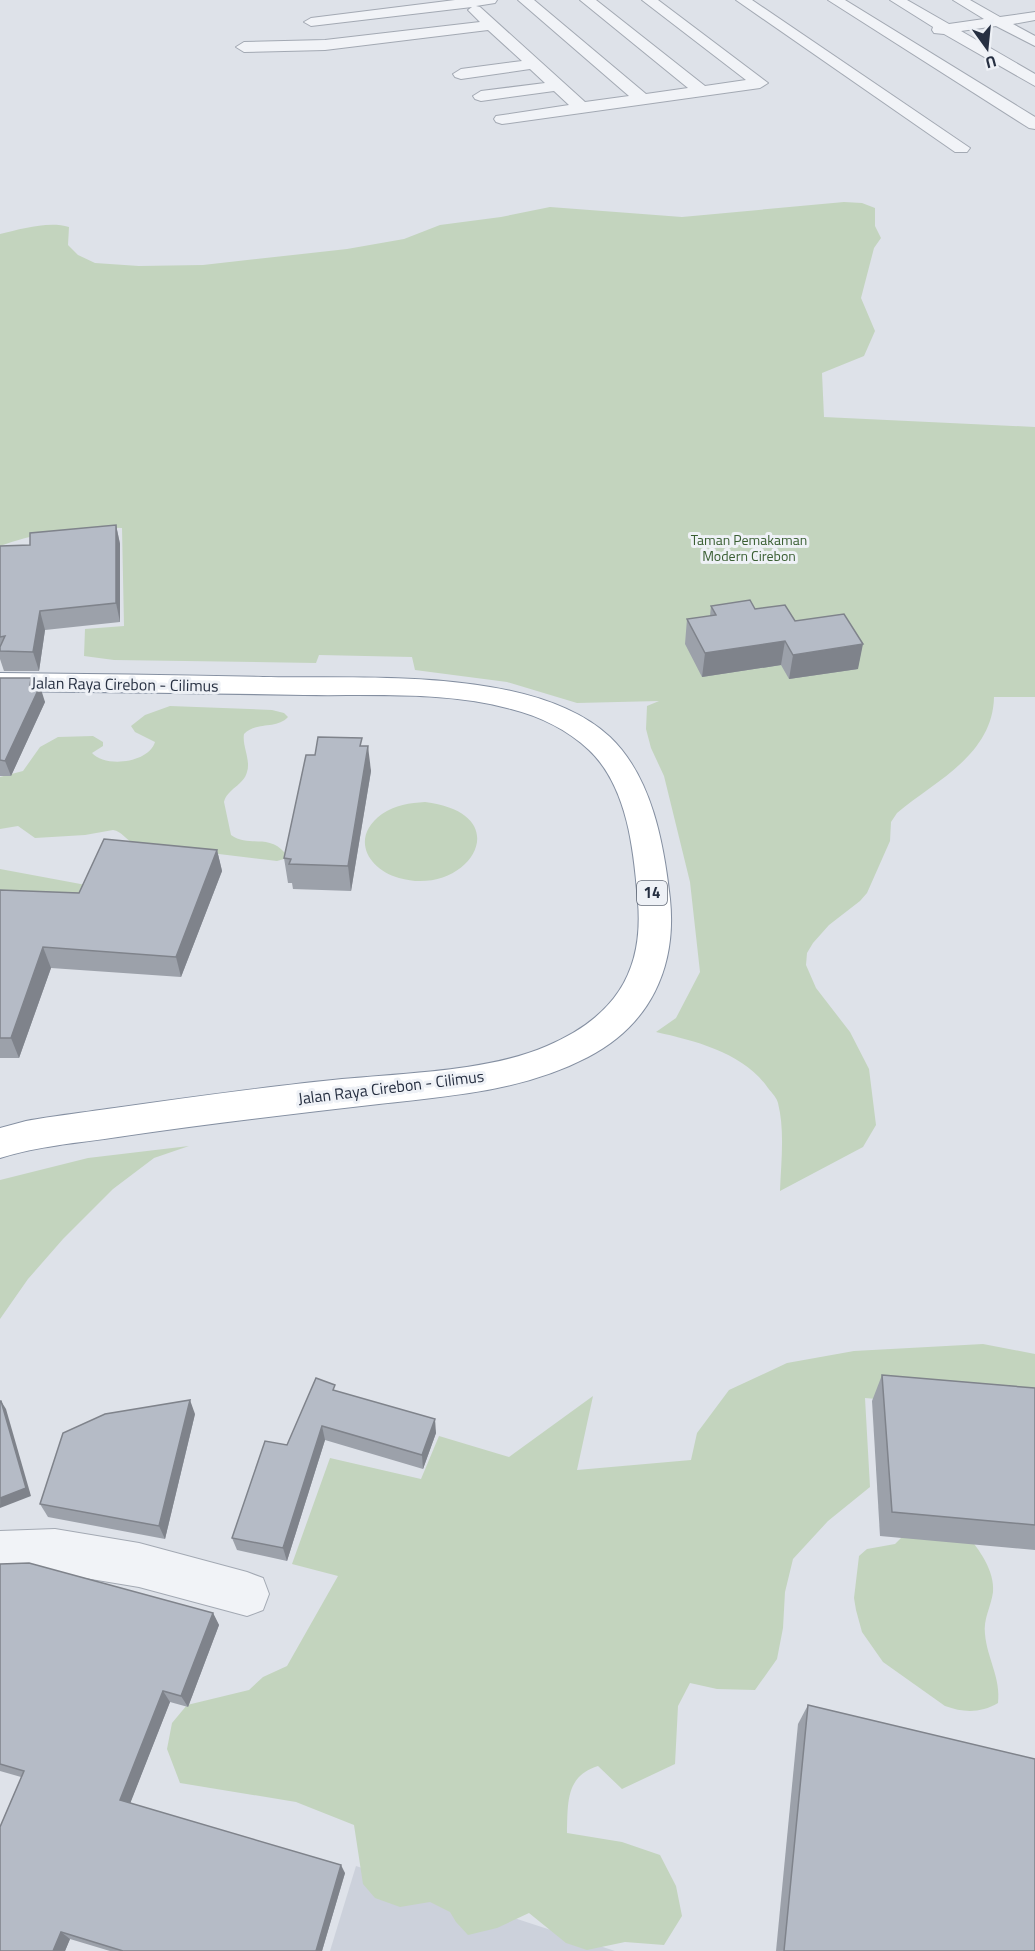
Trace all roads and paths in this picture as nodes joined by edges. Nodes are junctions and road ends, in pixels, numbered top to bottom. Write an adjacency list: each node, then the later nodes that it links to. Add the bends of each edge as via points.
1 (489, 0): 9 (street)
2 (525, 0): 32 (street)
3 (587, 0): 30 (street)
4 (649, 0): 30 (street, via 760,83)
5 (743, 0): 36 (street)
6 (835, 0): 18 (street)
7 (897, 0): 16 (street)
8 (960, 0): 13 (street)
9 (467, 3): 10 (street); 14 (street)
10 (412, 9): 12 (street); 17 (street)
11 (1033, 9): 13 (street)
12 (355, 16): 15 (street); 19 (street)
13 (998, 21): 16 (street); 20 (street)
14 (491, 25): 17 (street); 21 (street)
15 (301, 27): 22 (street); 24 (street)
16 (946, 29): 18 (street); 28 (street)
17 (435, 32): 19 (street)
18 (892, 36): 35 (street)
19 (375, 39): 22 (street)
20 (1035, 42)
21 (512, 44): 25 (street); 26 (street)
22 (316, 46): 24 (street)
23 (244, 47): 24 (street)
24 (273, 47)
25 (489, 47)
26 (534, 64): 27 (street); 29 (street)
27 (460, 74)
28 (1035, 81)
29 (558, 86): 31 (street); 33 (street)
30 (701, 91): 32 (street)
31 (481, 96)
32 (642, 99): 33 (street)
33 (582, 108): 34 (street)
34 (502, 119)
35 (1035, 124)
36 (961, 148)
37 (0, 682): 38 (highway, Jalan Raya Cirebon - Cilimus / 14, via 421,689 499,697 539,709 599,743 619,767 639,818 656,930 651,963 641,991 600,1034 559,1056 467,1080 227,1106)
38 (0, 1143)
39 (0, 1553): 40 (street, via 55,1551 139,1565)
40 (247, 1594)

